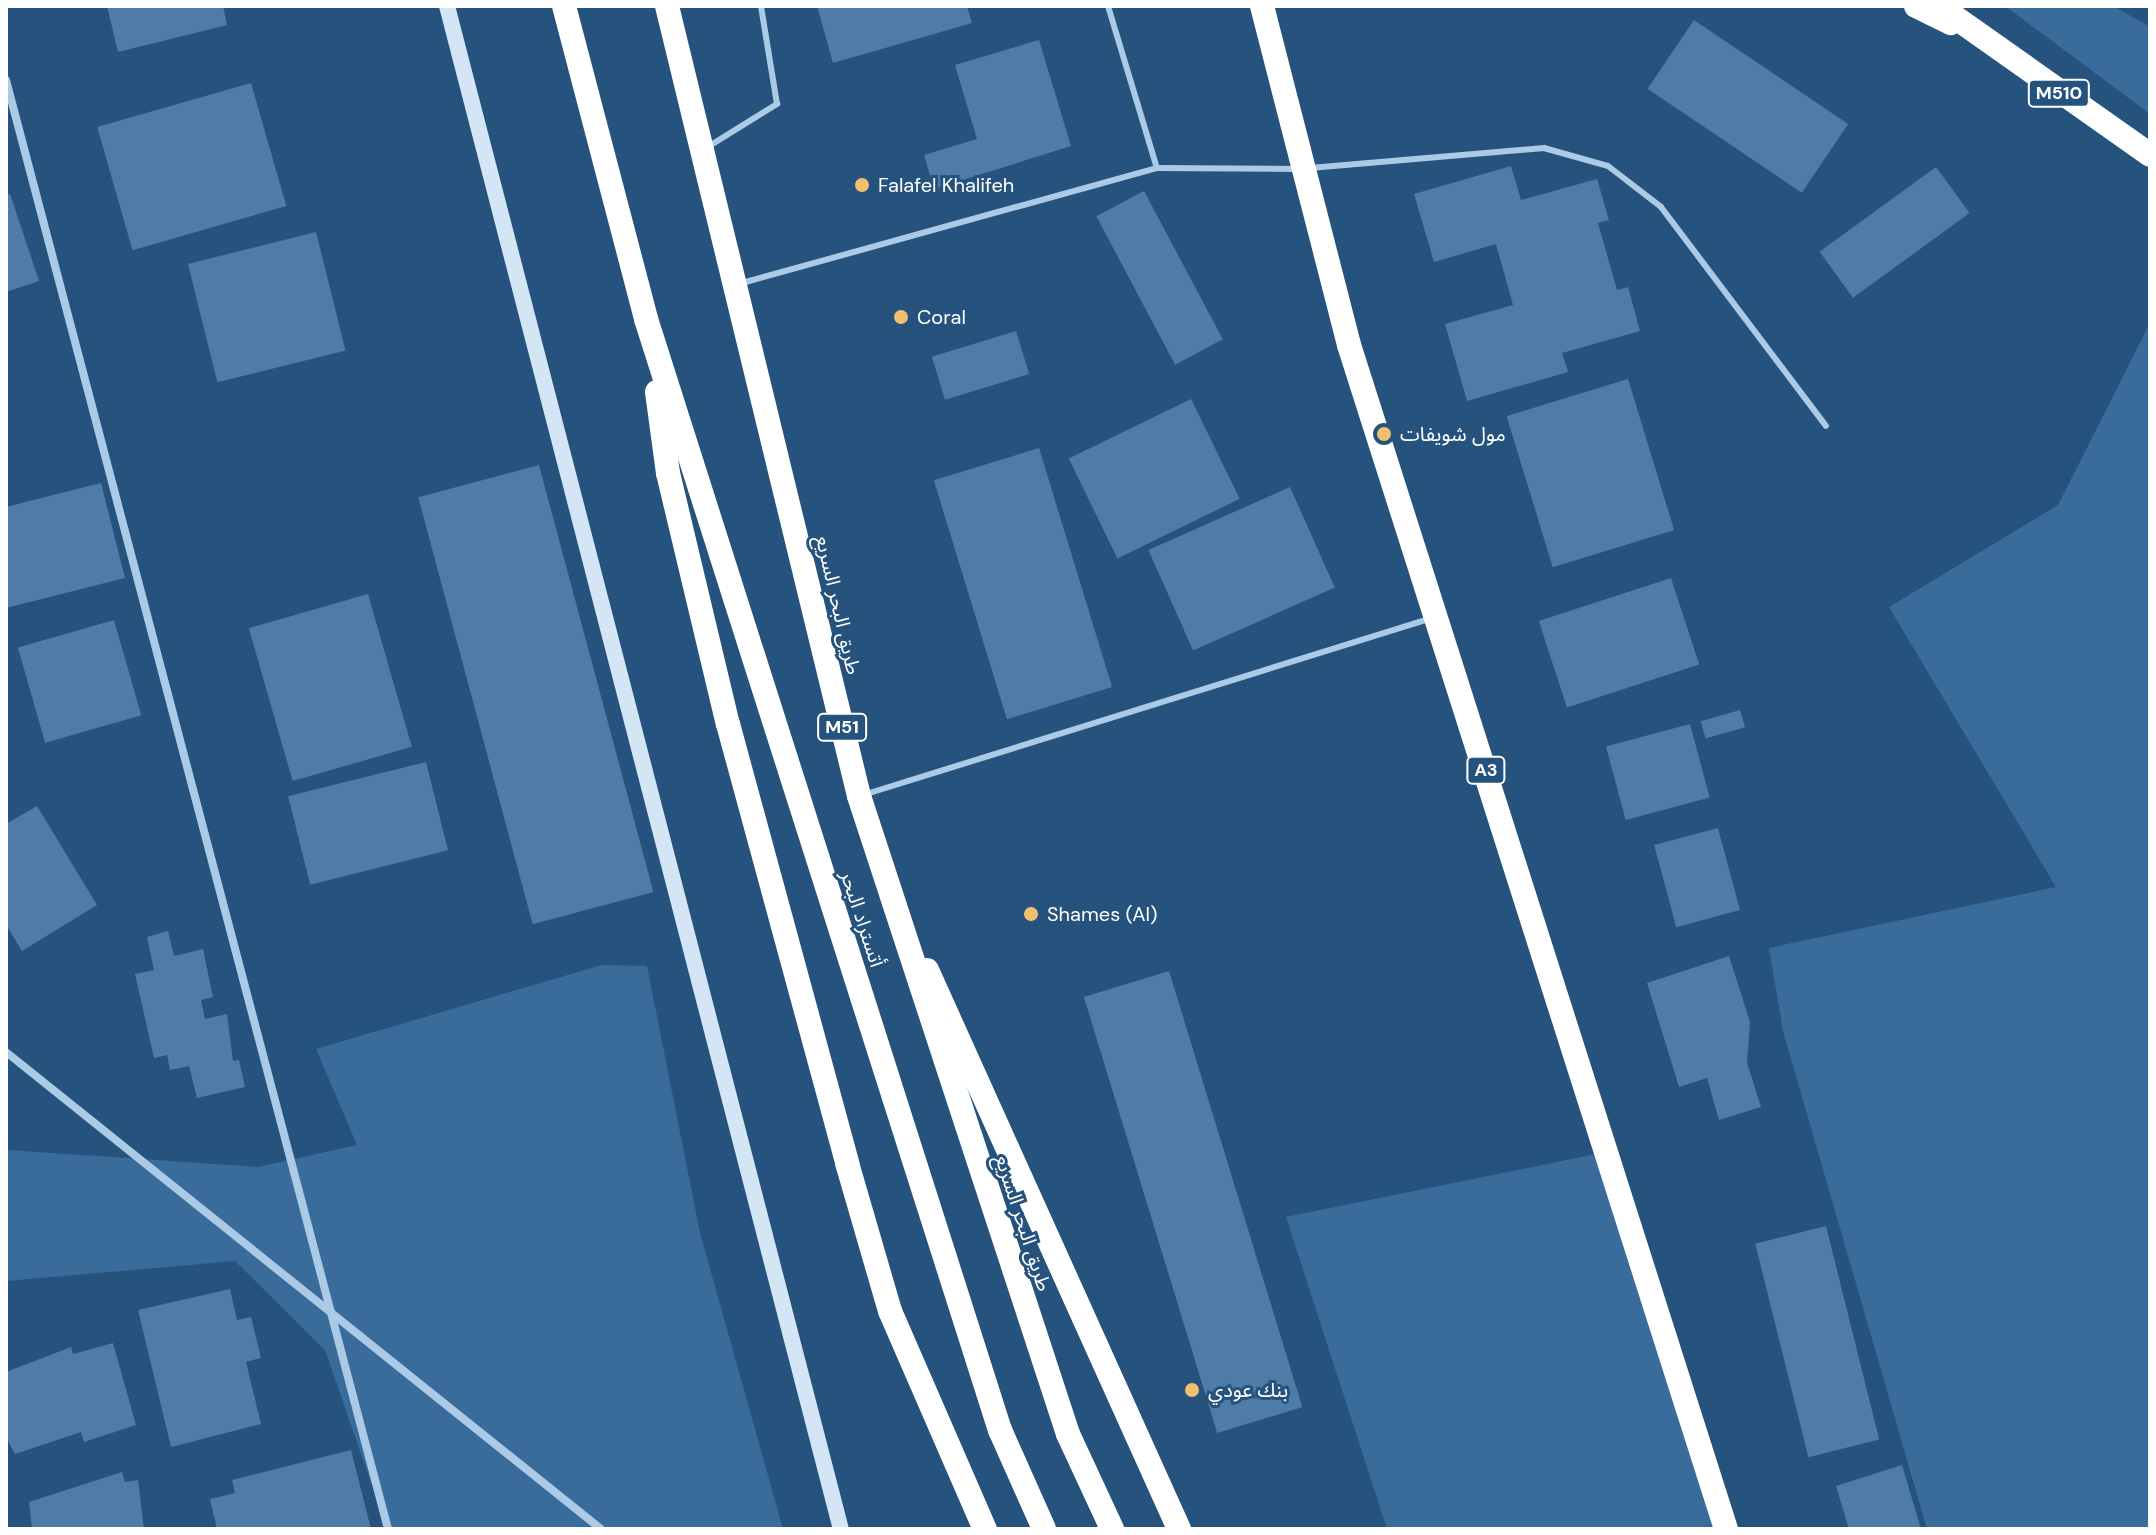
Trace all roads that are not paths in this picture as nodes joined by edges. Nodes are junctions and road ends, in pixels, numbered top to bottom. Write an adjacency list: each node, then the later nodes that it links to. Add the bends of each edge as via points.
1 (447, 6): 25 (street)
2 (564, 6): 16 (highway)
3 (761, 6): 11 (lane, via 777,104)
4 (1108, 6): 13 (lane)
5 (1262, 6): 14 (highway, A3)
6 (1916, 6): 9 (highway)
7 (1939, 6): 9 (highway)
8 (668, 8): 11 (highway, طريق البحر السريع / M51)
9 (1967, 31): 12 (highway, M510)
10 (6, 80): 22 (street)
11 (704, 149): 15 (highway, طريق البحر السريع / M51)
12 (2150, 155)
13 (1157, 168): 14 (lane); 15 (lane)
14 (1300, 169): 17 (lane, via 1544,148 1608,166 1661,207); 18 (highway, A3)
15 (738, 284): 19 (highway, طريق البحر السريع / M51)
16 (646, 319): 26 (highway, via 668,473 851,1178 890,1311); 27 (highway, أتستراد البحر, via 1000,1430)
17 (1826, 426)
18 (1436, 617): 19 (lane); 30 (highway, A3)
19 (859, 796): 20 (highway, طريق البحر السريع / M51)
20 (898, 922): 28 (highway, طريق البحر السريع / M51, via 1068,1434); 29 (highway, via 969,1055)
21 (6, 1052): 22 (street)
22 (328, 1304): 23 (street); 24 (street)
23 (388, 1529)
24 (601, 1529)
25 (841, 1529)
26 (985, 1529)
27 (1044, 1529)
28 (1112, 1529)
29 (1179, 1529)
30 (1726, 1529)

